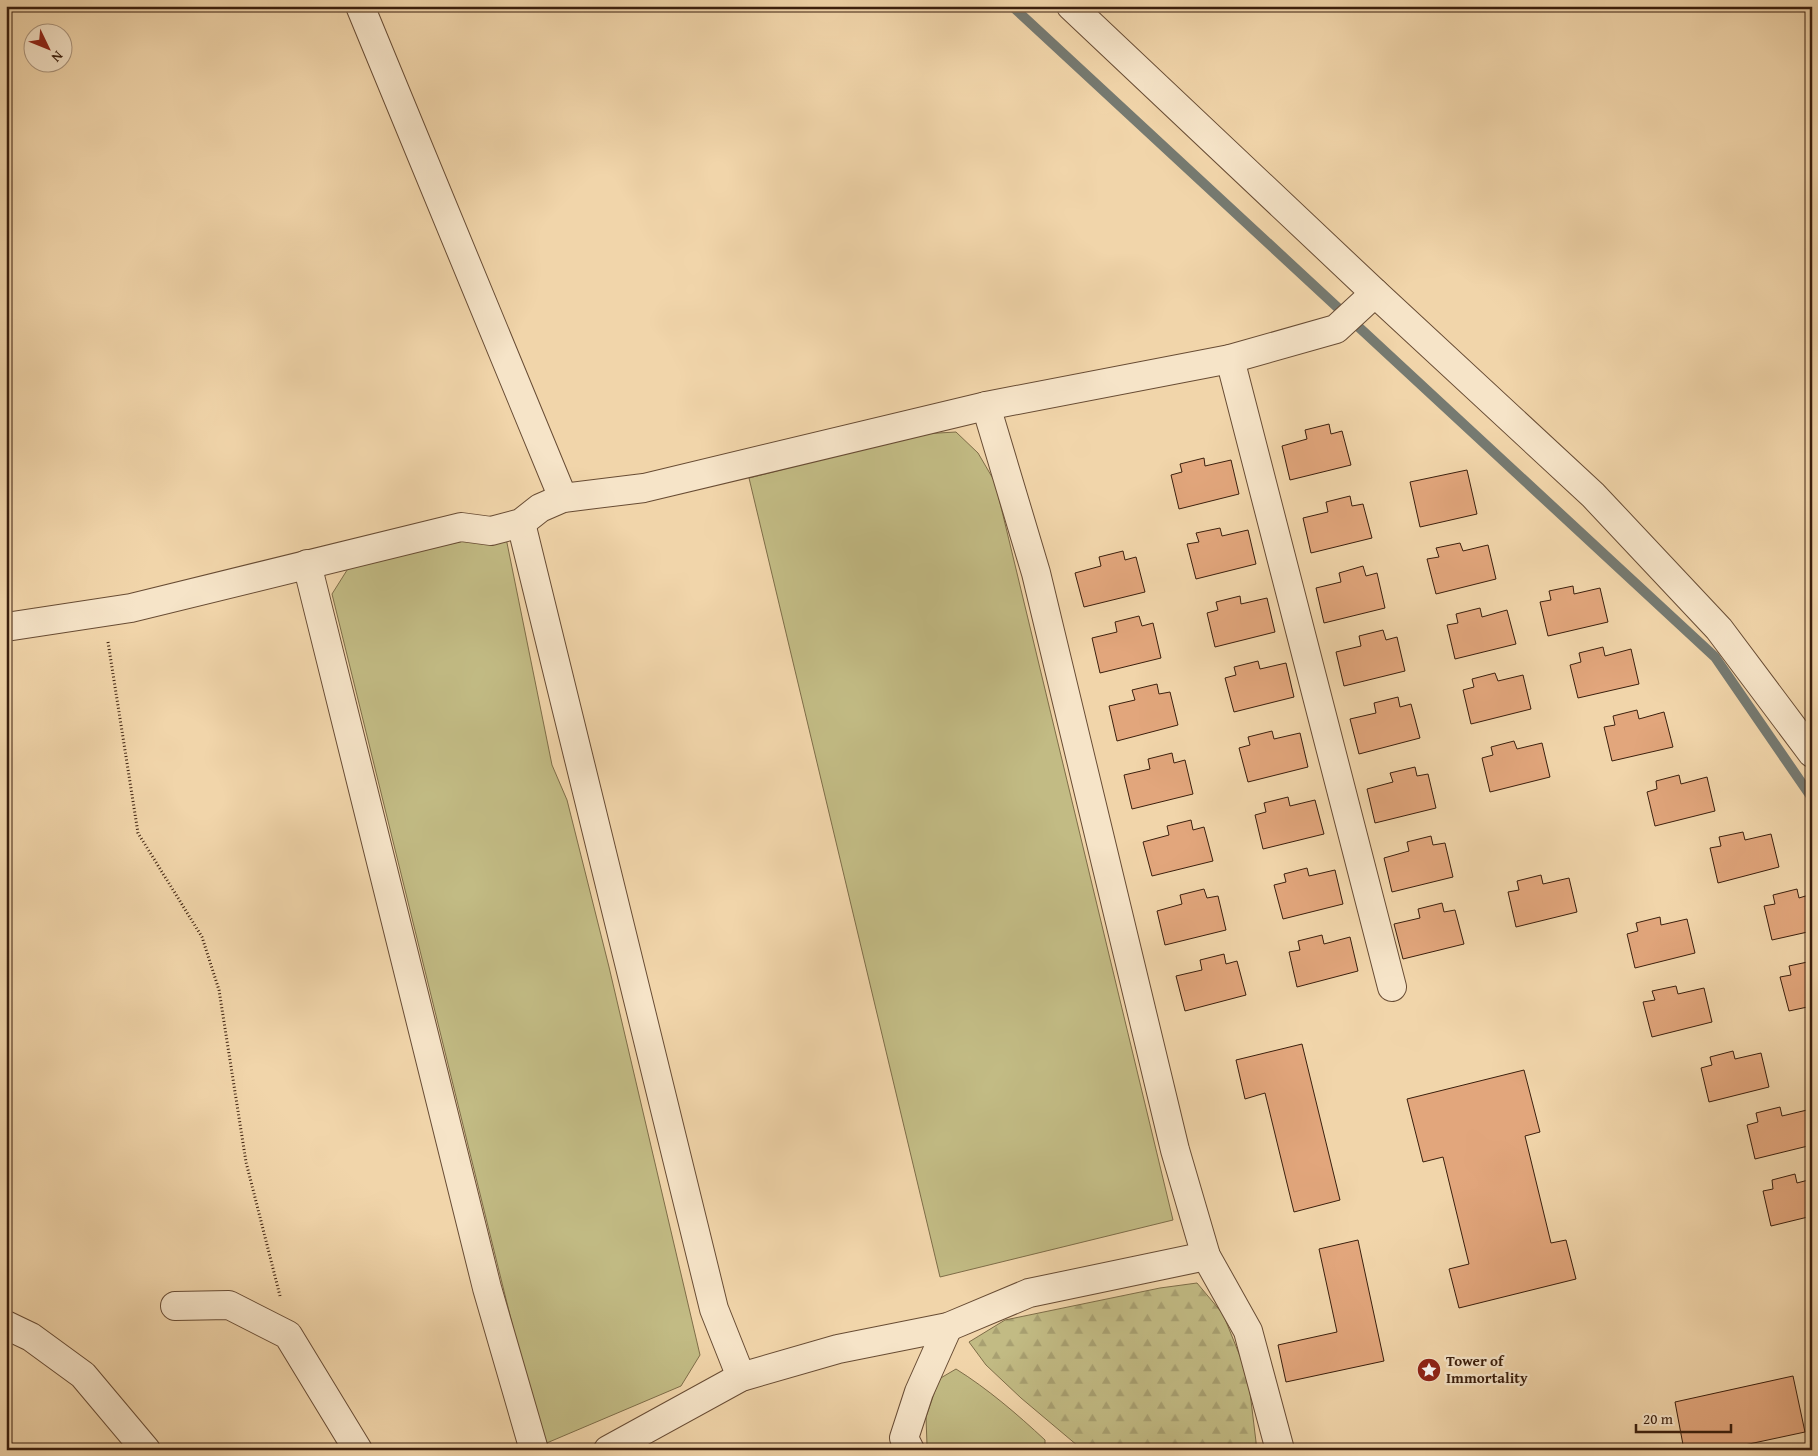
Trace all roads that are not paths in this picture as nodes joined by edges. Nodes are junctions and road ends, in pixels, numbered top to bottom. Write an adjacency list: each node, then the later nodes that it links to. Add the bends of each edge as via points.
1 (360, 6): 6 (street)
2 (1071, 6): 3 (street)
3 (1370, 298): 4 (street, via 1336,329); 10 (street, via 1593,495 1718,628)
4 (1230, 359): 5 (street); 11 (street)
5 (986, 406): 6 (street, via 644,488); 12 (street, via 1036,573 1175,1150)
6 (563, 498): 7 (street, via 540,508)
7 (520, 523): 8 (street, via 491,530 460,527); 16 (street, via 714,1309)
8 (307, 564): 9 (street, via 131,608); 19 (street, via 487,1288)
9 (6, 627)
10 (1812, 753)
11 (1392, 987)
12 (1206, 1256): 15 (street, via 1029,1293); 22 (street, via 1248,1332)
13 (175, 1306): 18 (street, via 229,1305 288,1335)
14 (6, 1325): 17 (street, via 31,1337 83,1374)
15 (948, 1327): 16 (street, via 838,1349); 21 (street, via 919,1392 904,1438)
16 (741, 1377): 20 (street)
17 (146, 1450)
18 (358, 1450)
19 (534, 1450)
20 (608, 1450)
21 (910, 1450)
22 (1280, 1450)

